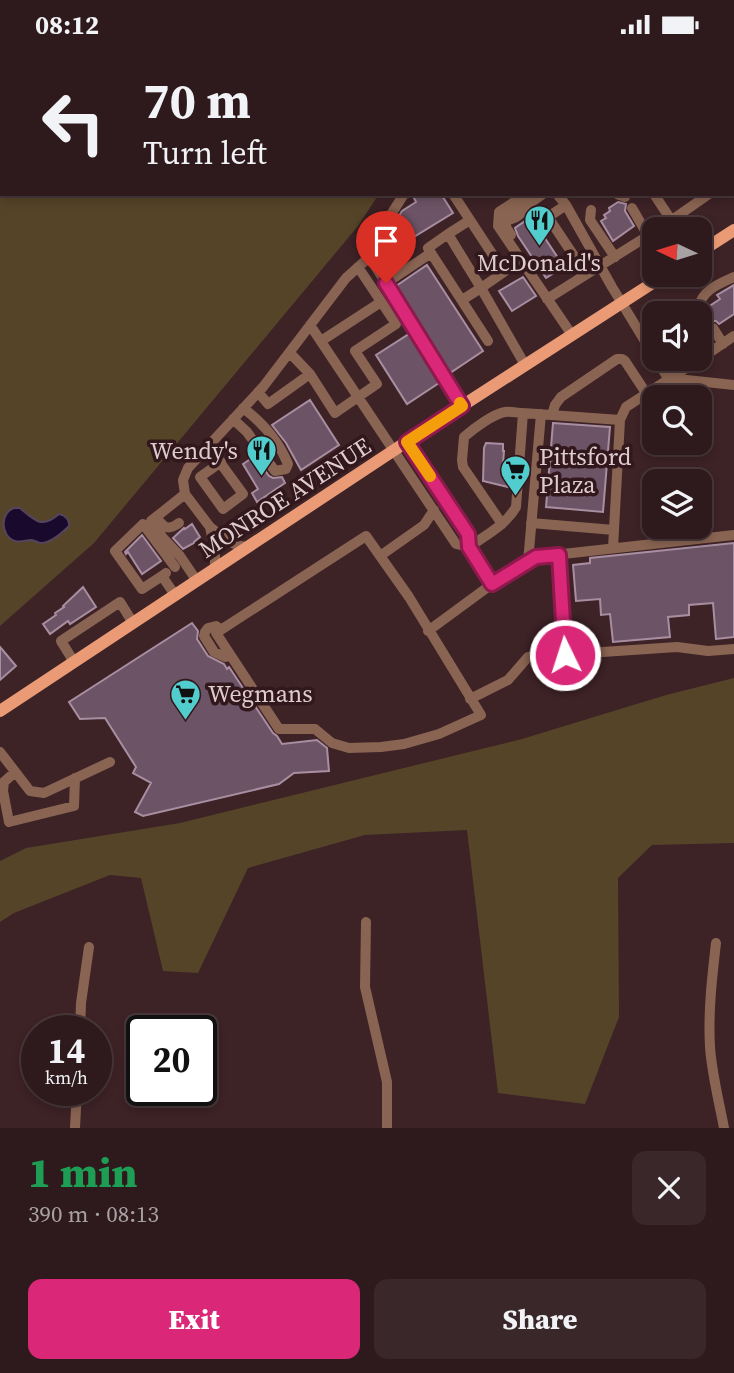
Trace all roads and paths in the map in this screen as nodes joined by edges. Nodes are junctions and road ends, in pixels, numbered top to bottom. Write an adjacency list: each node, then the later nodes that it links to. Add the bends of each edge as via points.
1 (403, 196): 20 (street)
2 (454, 196): 13 (street)
3 (523, 196): 29 (street, via 499,212 498,226)
4 (540, 196): 29 (street, via 506,214 506,226)
5 (559, 196): 8 (street)
6 (655, 196): 11 (street)
7 (707, 196): 12 (street)
8 (566, 205): 22 (street); 24 (street, via 548,217)
9 (632, 208): 14 (street)
10 (591, 210): 21 (street, via 590,220)
11 (670, 217)
12 (684, 217)
13 (470, 219): 16 (street); 28 (street, via 504,272)
14 (642, 219)
15 (734, 230): 18 (main road)
16 (448, 234): 19 (street, via 428,248); 28 (street)
17 (642, 240): 21 (street)
18 (712, 244)
19 (431, 253): 26 (street); 30 (street)
20 (368, 254): 23 (street); 26 (street)
21 (615, 257): 22 (street)
22 (600, 266): 24 (street); 33 (street)
23 (358, 267): 32 (street); 34 (street)
24 (586, 274): 29 (street)
25 (734, 277): 31 (street)
26 (386, 283): 55 (street)
27 (647, 287): 33 (main road, MONROE AVENUE)
28 (481, 288): 30 (street); 44 (street)
29 (546, 298): 36 (street)
30 (462, 300): 40 (street)
31 (700, 301)
32 (382, 302): 39 (street); 54 (street, via 396,324 355,351 377,384)
33 (622, 303): 36 (main road, MONROE AVENUE); 37 (street)
34 (310, 325): 39 (street); 43 (street)
35 (713, 328): 41 (street)
36 (572, 335): 44 (main road, MONROE AVENUE)
37 (642, 336)
38 (734, 337): 41 (street)
39 (321, 341): 54 (street)
40 (488, 341)
41 (723, 344): 42 (street)
42 (712, 351)
43 (290, 353): 47 (street); 52 (street)
44 (525, 365): 55 (main road, MONROE AVENUE)
45 (664, 371): 48 (street)
46 (680, 371): 48 (street)
47 (310, 374): 52 (street, via 268,404); 54 (street, via 335,413)
48 (668, 378): 49 (street); 50 (street)
49 (658, 385)
50 (734, 386)
51 (642, 387): 58 (street, via 625,361 617,359 561,397)
52 (258, 392): 56 (street)
53 (642, 396): 60 (street, via 626,407)
54 (359, 397): 63 (street)
55 (462, 406): 61 (main road, MONROE AVENUE)
56 (243, 408): 59 (street); 59 (street, via 273,437 288,464 286,469 275,471)
57 (523, 413): 58 (street); 70 (street, via 516,507); 70 (street, via 500,413 464,437 464,467)
58 (547, 414): 60 (street); 69 (street)
59 (233, 419): 62 (street)
60 (620, 420): 72 (street)
61 (407, 442): 63 (main road, MONROE AVENUE); 75 (street, via 468,534)
62 (208, 446): 64 (street); 65 (street, via 188,468 183,479)
63 (395, 450): 66 (street); 74 (main road, MONROE AVENUE)
64 (220, 462): 64 (street, via 243,493 223,509 200,477)
65 (185, 494): 67 (street); 68 (street)
66 (434, 510): 75 (street, via 456,544); 78 (street, via 424,525)
67 (198, 511): 68 (street, via 173,527); 71 (street)
68 (153, 519): 80 (street)
69 (531, 523): 72 (street); 79 (street)
70 (502, 524): 75 (street)
71 (210, 527): 74 (street, via 228,542); 81 (street)
72 (614, 530): 76 (street)
73 (734, 535): 76 (street)
74 (248, 547): 81 (main road, MONROE AVENUE)
75 (469, 547): 84 (street)
76 (613, 548): 77 (street)
77 (559, 555): 79 (street); 89 (street)
78 (380, 556): 87 (street); 91 (street, via 366,535 216,633 279,729 315,729 332,743 349,748 404,744 439,734 481,715)
79 (528, 562): 84 (street)
80 (179, 564): 82 (street); 82 (street, via 143,524 115,551 142,589); 83 (street)
81 (215, 569): 83 (main road, MONROE AVENUE)
82 (162, 576): 85 (street)
83 (197, 581): 85 (main road, MONROE AVENUE)
84 (492, 584): 87 (street)
85 (175, 595): 86 (main road, MONROE AVENUE)
86 (134, 623): 90 (main road, MONROE AVENUE); 90 (street, via 120,602 61,641)
87 (429, 631): 91 (street)
88 (734, 649): 89 (street, via 708,652 677,647)
89 (565, 655): 91 (street, via 528,657 508,680)
90 (74, 662): 92 (main road, MONROE AVENUE)
91 (470, 699)
92 (0, 711)
93 (0, 752): 95 (street)
94 (110, 762): 96 (street)
95 (15, 772): 96 (street, via 30,792 44,793); 96 (street, via 4,782 9,822 74,806)
96 (75, 778)
97 (366, 922): 103 (street, via 365,987 387,1082)
98 (716, 943): 104 (street, via 710,1047)
99 (89, 947): 100 (street)
100 (81, 1015)
101 (76, 1106): 102 (street)
102 (75, 1128)
103 (387, 1128)
104 (724, 1128)

